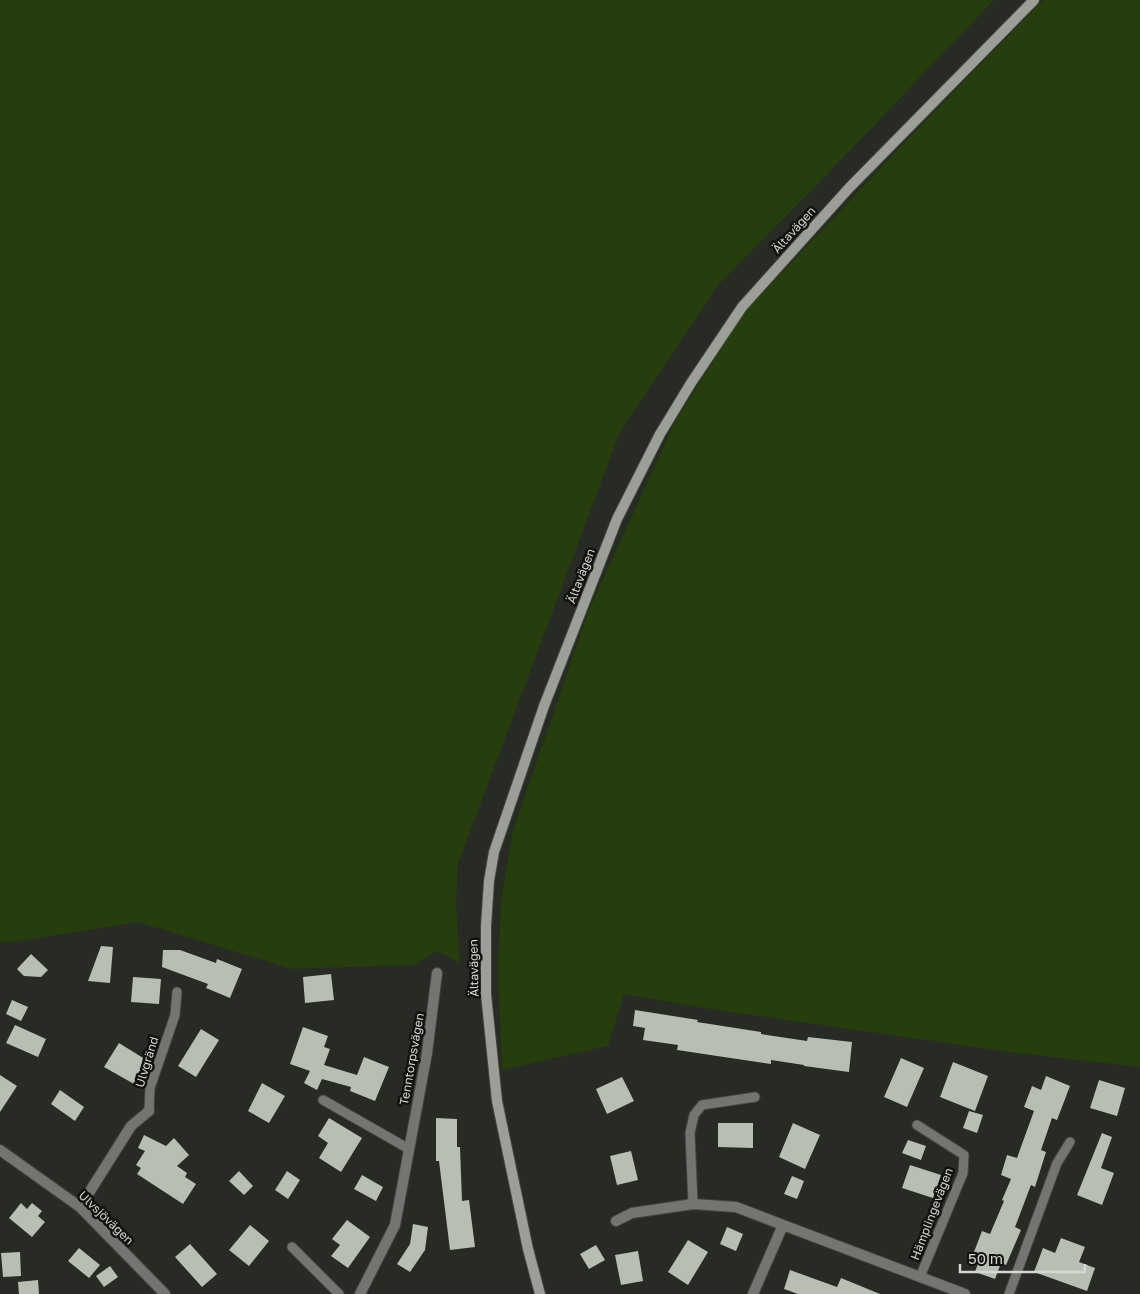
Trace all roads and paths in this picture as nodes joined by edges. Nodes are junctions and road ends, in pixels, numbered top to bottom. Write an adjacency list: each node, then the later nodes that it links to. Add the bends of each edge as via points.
1 (1034, 0): 20 (main road, Ältavägen, via 849,188 742,307 660,434 617,519 544,706 494,852 488,881 486,926 486,994 497,1101)
2 (437, 973): 9 (street, Tenntorpsvägen, via 427,1053)
3 (177, 992): 6 (lane, Ulvgränd, via 176,1015 150,1088)
4 (755, 1097): 11 (lane, via 702,1105 694,1115 690,1133)
5 (323, 1100): 9 (lane)
6 (149, 1111): 12 (street, Ulvgränd, via 131,1126)
7 (918, 1125): 16 (lane, Hämplingevägen, via 964,1155 963,1173)
8 (1070, 1142): 23 (lane, via 1056,1164)
9 (409, 1149): 19 (street, Tenntorpsvägen, via 395,1225)
10 (0, 1150): 12 (street, Ulvsjövägen)
11 (693, 1204): 13 (street, Hämplingevägen, via 632,1213); 14 (street, Hämplingevägen, via 736,1207)
12 (80, 1207): 17 (street, Ulvsjövägen)
13 (616, 1221)
14 (783, 1225): 16 (street, Hämplingevägen); 21 (street)
15 (292, 1247): 18 (lane)
16 (920, 1277): 22 (street, Hämplingevägen)
17 (165, 1294)
18 (339, 1294)
19 (360, 1294)
20 (540, 1294)
21 (754, 1294)
22 (962, 1294)
23 (1009, 1294)

